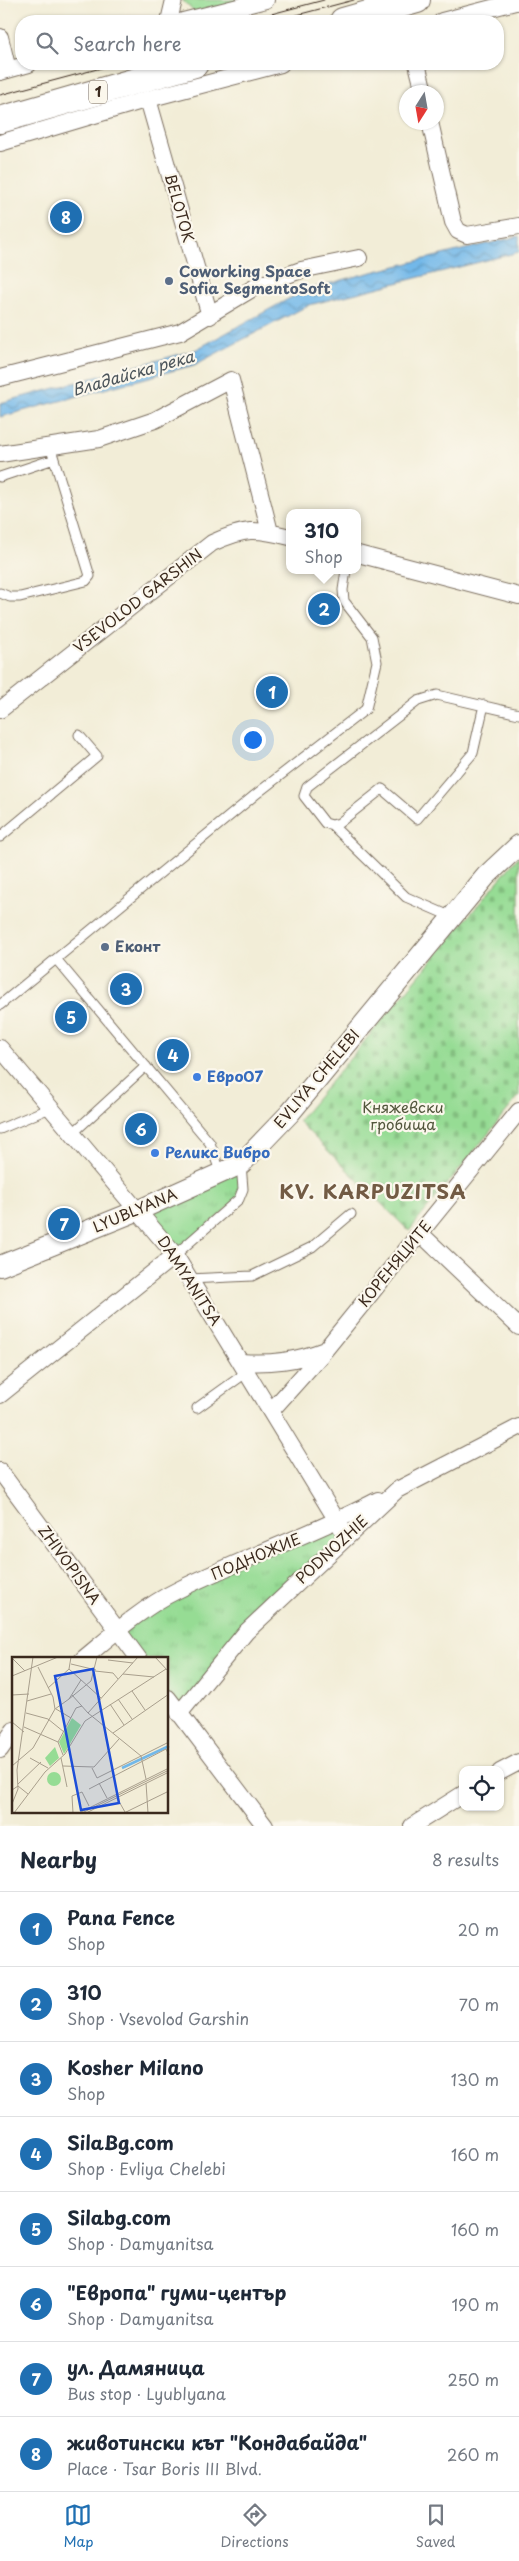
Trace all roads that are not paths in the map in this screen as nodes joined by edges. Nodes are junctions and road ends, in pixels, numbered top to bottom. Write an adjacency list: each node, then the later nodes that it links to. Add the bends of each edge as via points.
1 (174, 0): 5 (street)
2 (266, 0): 6 (street)
3 (417, 0): 7 (main road)
4 (519, 1): 8 (street)
5 (170, 15)
6 (207, 15)
7 (364, 15)
8 (465, 15)
9 (0, 36): 13 (street)
10 (174, 70): 16 (main road, 1)
11 (258, 70): 15 (street)
12 (418, 70): 14 (street)
13 (4, 71)
14 (422, 85)
15 (148, 99): 18 (street); 21 (street, BELOTOK)
16 (0, 120)
17 (432, 130): 19 (street, via 452,222 458,231 467,236)
18 (0, 143)
19 (519, 226)
20 (359, 258): 21 (street, via 301,270 257,286)
21 (210, 316): 22 (street, via 180,332)
22 (0, 378)
23 (52, 453): 24 (street); 25 (lane); 26 (street, via 155,420 231,380); 30 (lane, via 90,576 86,580 20,597)
24 (0, 454)
25 (0, 476)
26 (270, 532): 27 (street, VSEVOLOD GARSHIN); 33 (street, VSEVOLOD GARSHIN, via 240,530 212,543)
27 (286, 536)
28 (361, 555): 31 (street)
29 (345, 574): 40 (lane, via 344,601 372,637 377,662 366,708)
30 (0, 593)
31 (519, 596)
32 (484, 705): 34 (lane); 36 (lane, via 473,752 417,819 382,789); 36 (lane, via 437,696 418,701 306,788 304,796 308,804 325,823)
33 (0, 710)
34 (519, 714)
35 (80, 735): 37 (lane, via 97,756)
36 (332, 825): 39 (lane, via 406,897)
37 (0, 838)
38 (519, 845): 39 (street, EVLIYA CHELEBI, via 486,876)
39 (452, 918): 48 (street, EVLIYA CHELEBI, via 290,1113)
40 (56, 959): 41 (lane); 43 (lane)
41 (0, 1005)
42 (0, 1048): 44 (street, DAMYANITSA)
43 (146, 1066): 47 (lane); 49 (lane, via 210,1143)
44 (50, 1108): 46 (lane); 47 (street, DAMYANITSA)
45 (519, 1111): 52 (street, КОРЕНЯЦИТЕ)
46 (0, 1130)
47 (72, 1134): 50 (street, DAMYANITSA)
48 (241, 1164): 49 (street, LYUBLYANA); 53 (lane, via 243,1190 239,1199)
49 (221, 1174): 50 (street, LYUBLYANA)
50 (139, 1210): 53 (street, DAMYANITSA); 54 (street, LYUBLYANA)
51 (351, 1214): 55 (lane, via 312,1247 252,1276)
52 (421, 1234): 56 (street); 57 (street, КОРЕНЯЦИТЕ)
53 (175, 1255): 55 (street, DAMYANITSA); 59 (street)
54 (0, 1266)
55 (190, 1279): 58 (street, DAMYANITSA)
56 (519, 1327)
57 (325, 1350): 58 (street, КОРЕНЯЦИТЕ, via 301,1359); 61 (street)
58 (244, 1367): 60 (lane); 61 (street, DAMYANITSA)
59 (0, 1395)
60 (197, 1408)
61 (271, 1411): 65 (street, DAMYANITSA)
62 (519, 1427): 64 (street, PODNOZHIE)
63 (0, 1471): 67 (street, ZHIVOPISNA)
64 (397, 1490): 65 (street, ПОДНОЖИЕ); 66 (street, PODNOZHIE)
65 (338, 1522): 66 (street, DAMYANITSA); 67 (street, ПОДНОЖИЕ, via 174,1592)
66 (347, 1537): 71 (street, PODNOZHIE, via 246,1632)
67 (118, 1630): 68 (street, ПОДНОЖИЕ); 69 (street, ZHIVOPISNA)
68 (84, 1657)
69 (137, 1657)
70 (169, 1699): 71 (street)
71 (179, 1714): 77 (street)
72 (12, 1733): 73 (street)
73 (0, 1750)
74 (519, 1762): 75 (street)
75 (504, 1770)
76 (459, 1797): 78 (street)
77 (265, 1826)
78 (412, 1826)

